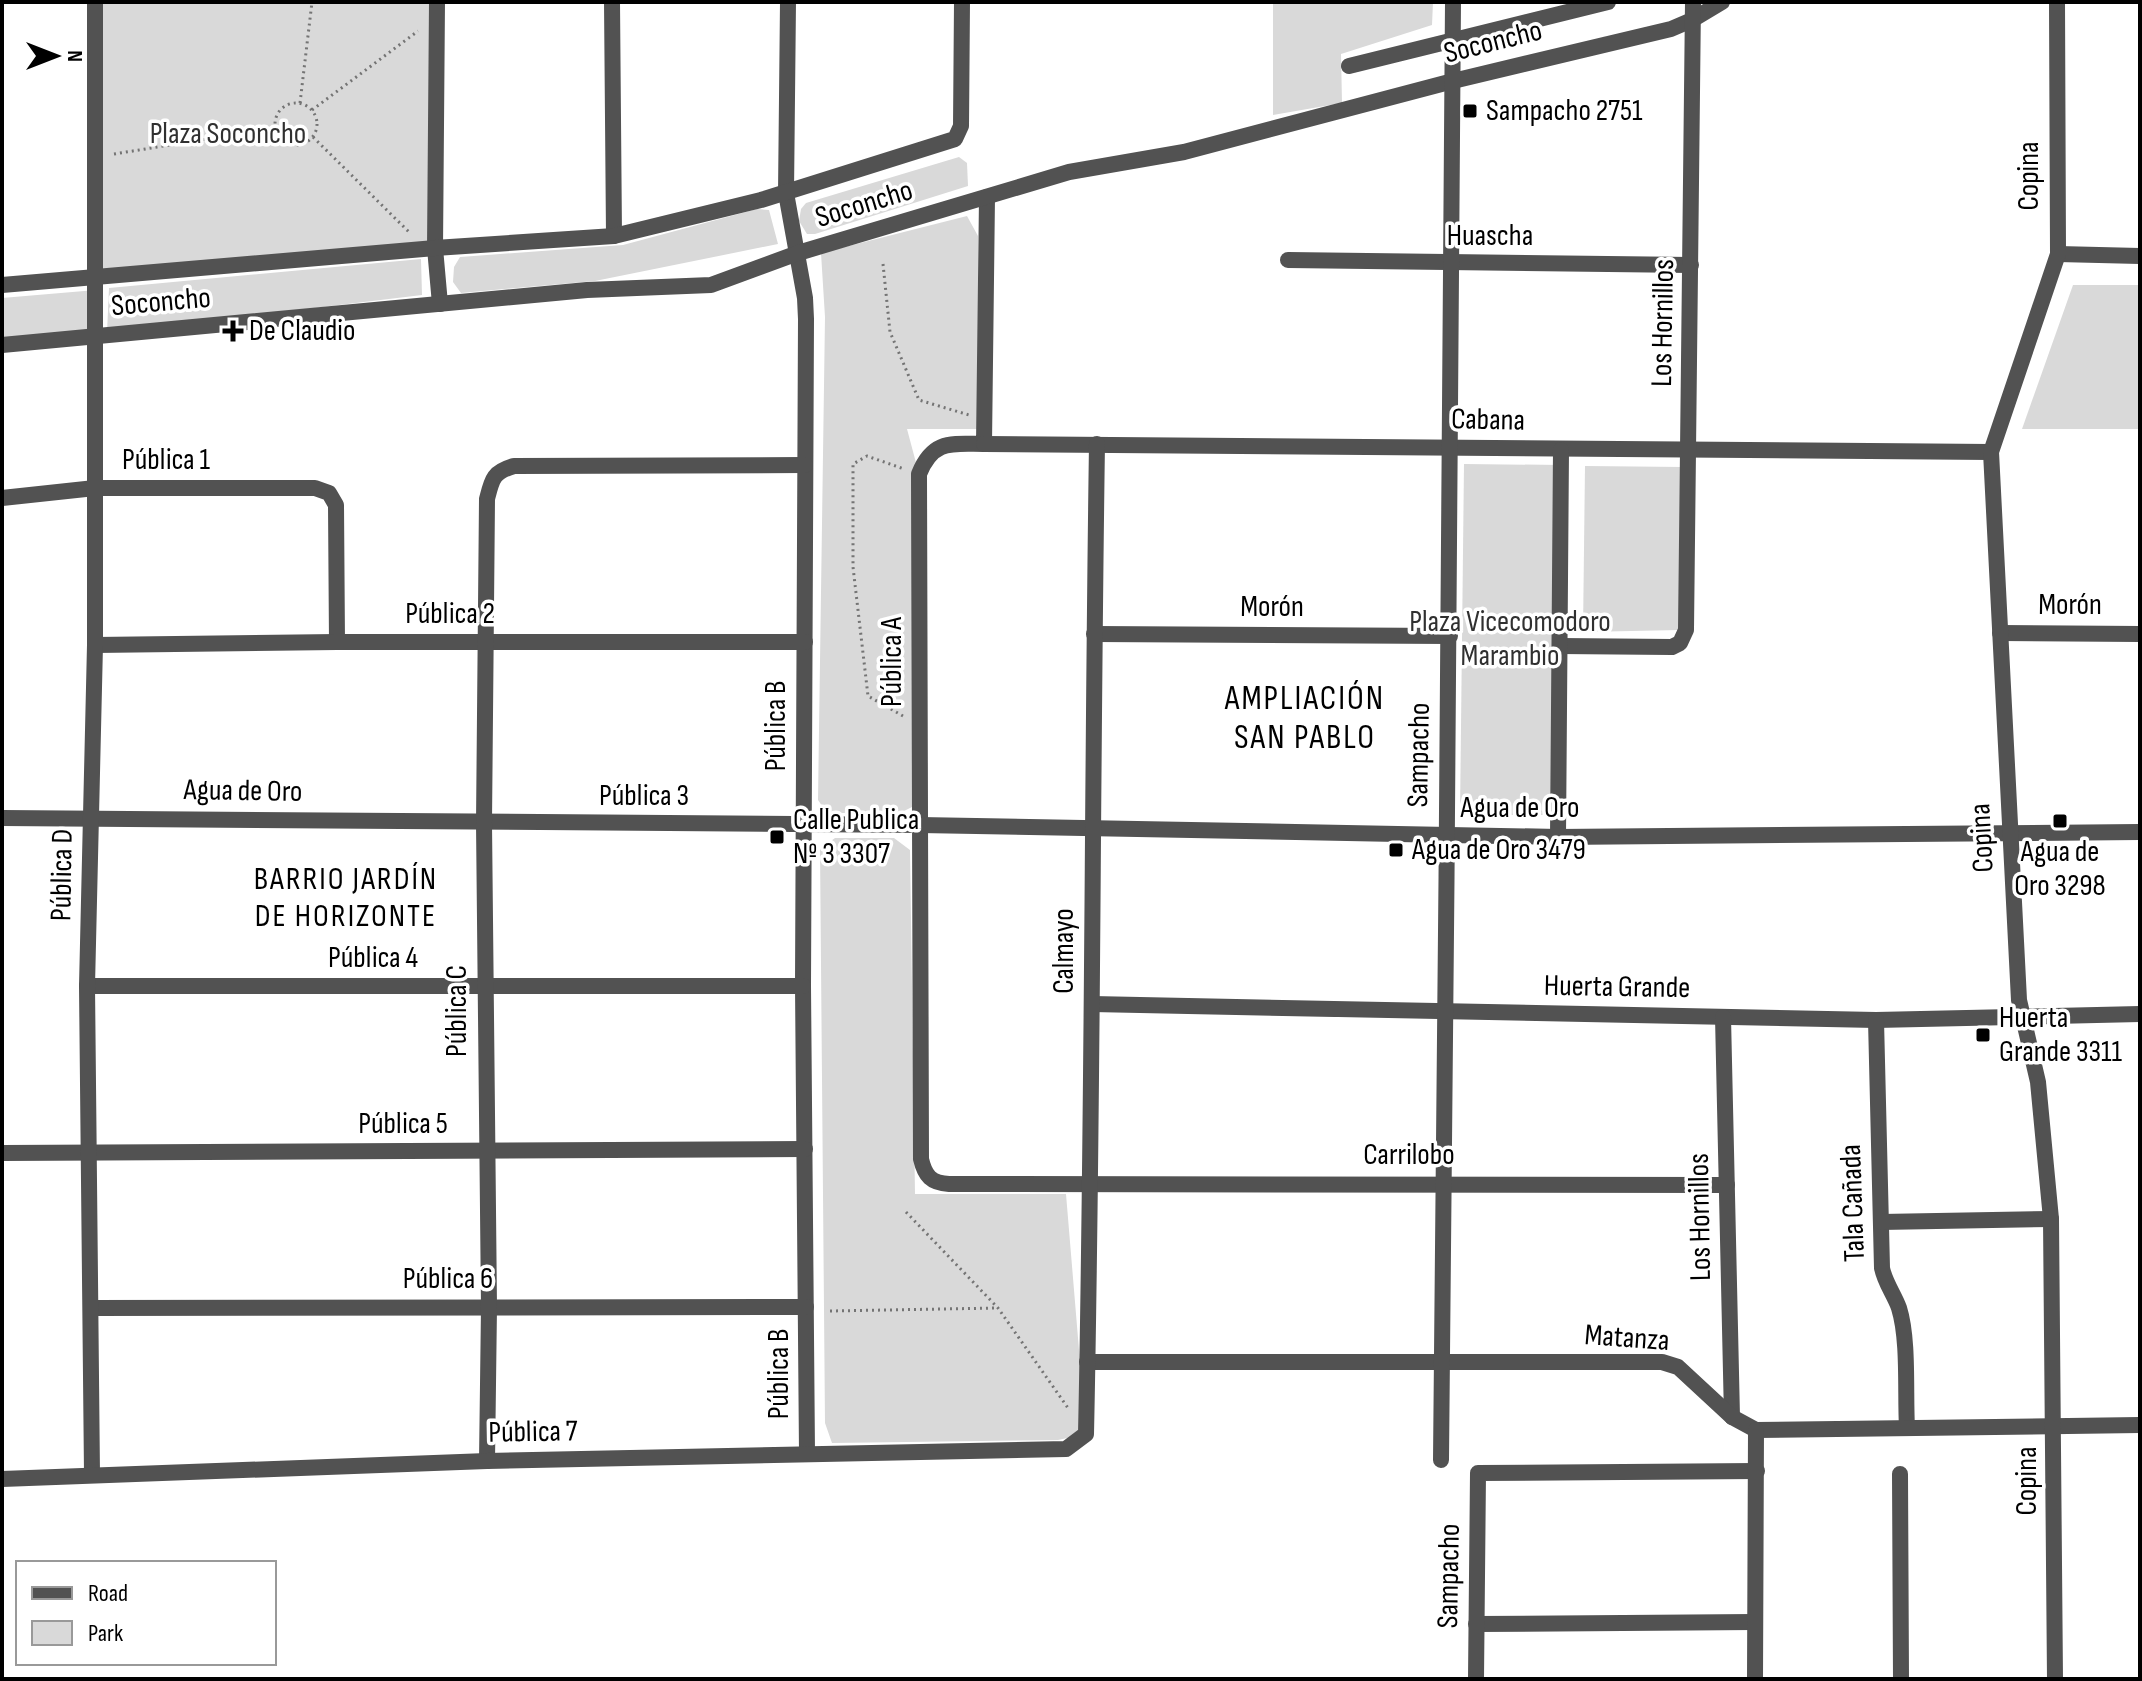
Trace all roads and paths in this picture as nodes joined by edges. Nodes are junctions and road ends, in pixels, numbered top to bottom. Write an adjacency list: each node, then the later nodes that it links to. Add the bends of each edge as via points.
1 (95, 2): 20 (street, Pública D)
2 (312, 2): 16 (path)
3 (612, 2): 23 (street)
4 (788, 2): 21 (street, Pública B)
5 (962, 2): 21 (street, Soconcho, via 961,126 955,139)
6 (1453, 2): 13 (street, Sampacho)
7 (1608, 2): 13 (street)
8 (1693, 2): 12 (street, Los Hornillos)
9 (1722, 2): 12 (street, Soconcho)
10 (2057, 2): 26 (street, Copina)
11 (437, 10): 17 (path); 24 (street)
12 (1692, 20): 15 (street, Soconcho); 31 (street, Los Hornillos)
13 (1453, 40): 14 (street); 15 (street, Sampacho)
14 (1349, 66)
15 (1453, 81): 22 (street, Soconcho, via 1184,152 1069,172); 30 (street, Sampacho)
16 (300, 103): 17 (path); 18 (path, via 282,109)
17 (312, 110): 19 (path, via 317,124)
18 (276, 128): 19 (path, via 288,144 302,145); 20 (path)
19 (313, 137): 24 (path)
20 (95, 158): 32 (street, Pública D)
21 (786, 193): 23 (street, Soconcho); 25 (street, Pública B)
22 (987, 197): 25 (street, Soconcho); 37 (street)
23 (614, 236): 24 (street, Soconcho)
24 (430, 249): 32 (street, Soconcho); 34 (street)
25 (798, 253): 34 (street, Soconcho, via 711,285); 44 (street, Pública B, via 806,308)
26 (2058, 254): 27 (street); 43 (street, Copina)
27 (2140, 256)
28 (1288, 260): 30 (street, Huascha)
29 (883, 264): 37 (path, via 890,332 919,400)
30 (1453, 264): 31 (street, Huascha); 40 (street, Sampacho)
31 (1691, 265): 42 (street, Los Hornillos)
32 (94, 277): 33 (street, Soconcho); 35 (street, Pública D)
33 (2, 285)
34 (440, 304): 35 (street, Soconcho)
35 (94, 336): 36 (street, Soconcho); 46 (street, Pública D)
36 (2, 345)
37 (984, 419): 38 (street)
38 (984, 444): 39 (street, Cabana); 45 (street, via 946,444 926,458)
39 (1097, 444): 40 (street, Cabana); 49 (street, Calmayo)
40 (1452, 447): 41 (street, Cabana); 51 (street, Sampacho)
41 (1561, 450): 42 (street, Cabana); 56 (street)
42 (1689, 450): 43 (street, Cabana); 56 (street, Los Hornillos, via 1686,630 1680,643)
43 (1991, 452): 48 (street, Copina)
44 (805, 465): 53 (street, Pública C, via 500,470 487,499); 54 (street, Pública B)
45 (919, 474): 57 (street, Pública A); 57 (path, via 867,456 853,464 853,567 868,696)
46 (95, 488): 47 (street, Pública 1); 52 (street, Pública 1, via 315,488 329,493 336,505); 55 (street, Pública D)
47 (2, 498)
48 (2000, 633): 50 (street, Morón); 65 (street, Copina)
49 (1094, 634): 51 (street, Morón); 63 (street, Calmayo)
50 (2140, 634)
51 (1450, 636): 66 (street, Sampacho)
52 (337, 642): 53 (street, Pública 2); 55 (street, Pública 2)
53 (485, 642): 54 (street, Pública 2); 60 (street, Pública C)
54 (805, 642): 61 (street, Pública B)
55 (95, 645): 58 (street, Pública D)
56 (1560, 646): 67 (street)
57 (921, 727): 62 (street, Pública A)
58 (91, 817): 59 (street, Agua de Oro); 60 (street, Agua de Oro); 68 (street, Pública D)
59 (2, 818)
60 (484, 823): 61 (street, Pública 3); 69 (street, Pública C)
61 (804, 824): 62 (street, Agua de Oro); 70 (street, Pública B)
62 (920, 825): 63 (street, Agua de Oro); 81 (street, Pública A, via 921,1159 928,1177 949,1184)
63 (1091, 827): 66 (street, Agua de Oro); 71 (street, Calmayo)
64 (2140, 832): 65 (street, Agua de Oro)
65 (2010, 833): 67 (street, Agua de Oro); 74 (street, Copina)
66 (1445, 836): 67 (street, Agua de Oro); 72 (street, Sampacho)
67 (1558, 837)
68 (87, 986): 69 (street, Pública 4); 80 (street, Pública D)
69 (485, 986): 70 (street, Pública 4); 78 (street, Pública C)
70 (803, 986): 77 (street, Pública B)
71 (1092, 1004): 72 (street, Huerta Grande); 81 (street, Calmayo)
72 (1445, 1011): 75 (street, Huerta Grande); 82 (street, Sampacho)
73 (2140, 1014): 74 (street, Huerta Grande)
74 (2021, 1016): 76 (street, Huerta Grande); 85 (street, Copina, via 2038,1082)
75 (1723, 1017): 76 (street, Huerta Grande); 83 (street, Los Hornillos)
76 (1876, 1020): 86 (street, Tala Cañada)
77 (805, 1149): 78 (street, Pública 5); 88 (street, Pública B)
78 (486, 1152): 80 (street, Pública 5); 87 (street, Pública C)
79 (2, 1153): 80 (street, Pública 5)
80 (89, 1155): 89 (street, Pública D)
81 (1091, 1183): 82 (street, Carrilobo); 93 (street, Calmayo)
82 (1443, 1183): 83 (street, Carrilobo); 92 (street, Sampacho)
83 (1727, 1185): 95 (street, Los Hornillos)
84 (906, 1212): 90 (path)
85 (2051, 1219): 86 (street); 97 (street, Copina)
86 (1881, 1222): 98 (street, Tala Cañada, via 1882,1268 1902,1324)
87 (489, 1307): 88 (street, Pública 6); 89 (street, Pública 6); 103 (street, Pública C)
88 (806, 1307): 101 (street, Pública B)
89 (91, 1308): 105 (street, Pública D)
90 (998, 1308): 91 (path); 94 (path)
91 (830, 1311)
92 (1441, 1361): 93 (street, Matanza); 95 (street, Matanza, via 1662,1362 1678,1367); 102 (street, Sampacho)
93 (1087, 1362): 100 (street, Calmayo, via 1086,1434)
94 (1068, 1409)
95 (1732, 1417): 99 (street, Matanza)
96 (2140, 1425): 97 (street, Matanza)
97 (2054, 1426): 98 (street, Matanza); 113 (street, Copina)
98 (1907, 1428): 99 (street, Matanza)
99 (1756, 1430): 104 (street)
100 (1066, 1449): 101 (street, Pública 7)
101 (807, 1453): 103 (street, Pública 7)
102 (1441, 1460)
103 (487, 1461): 105 (street, Pública 7)
104 (1757, 1471): 108 (street); 109 (street, Sampacho, via 1478,1473)
105 (92, 1474): 107 (street, Pública 7)
106 (1900, 1474): 112 (street)
107 (2, 1479)
108 (1755, 1622): 109 (street); 111 (street)
109 (1476, 1624): 110 (street, Sampacho)
110 (1476, 1679)
111 (1755, 1679)
112 (1901, 1679)
113 (2055, 1679)

